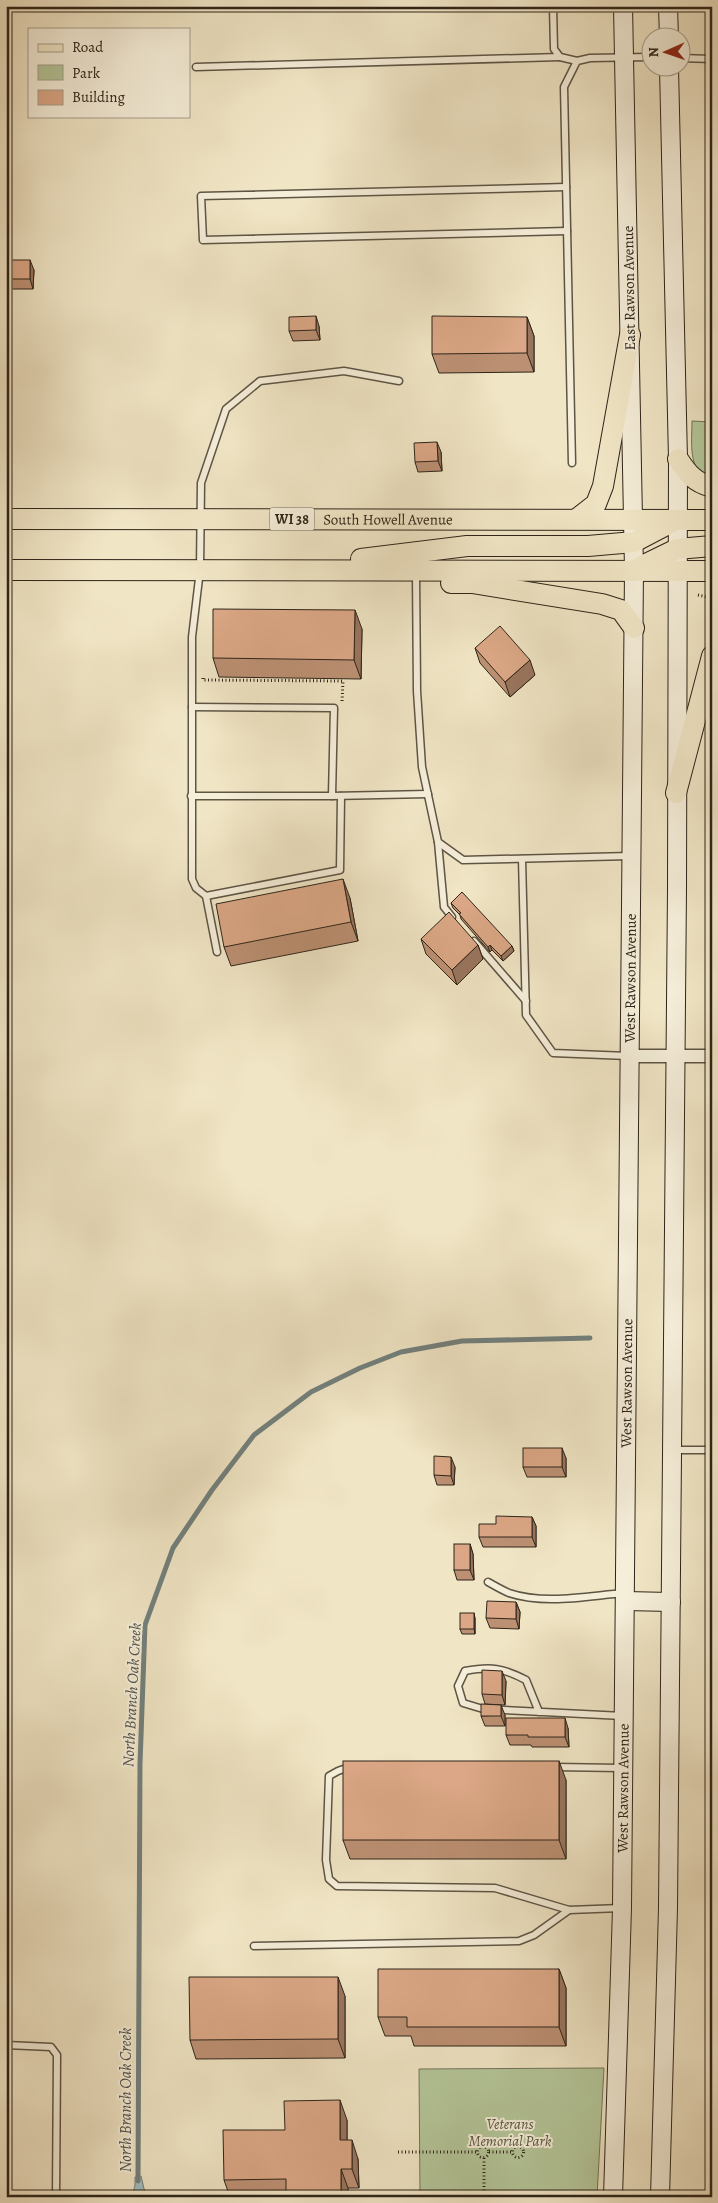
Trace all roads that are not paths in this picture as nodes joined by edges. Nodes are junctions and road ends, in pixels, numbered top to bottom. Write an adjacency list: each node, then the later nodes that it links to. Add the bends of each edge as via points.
1 (553, 6): 5 (lane, via 554,49)
2 (623, 6): 6 (main road, East Rawson Avenue)
3 (668, 6): 4 (main road)
4 (668, 28)
5 (560, 57): 10 (lane); 11 (lane)
6 (624, 57): 7 (lane); 10 (lane); 15 (main road, East Rawson Avenue)
7 (640, 57)
8 (690, 58): 9 (lane)
9 (712, 59)
10 (577, 61): 13 (lane, via 564,87)
11 (196, 67)
12 (669, 78): 17 (main road)
13 (566, 187): 14 (lane); 14 (lane, via 201,196 203,240)
14 (567, 231): 18 (lane)
15 (630, 335): 20 (main road, via 603,486 596,504); 23 (main road, East Rawson Avenue)
16 (399, 381): 22 (lane, via 344,371 260,381 226,409 201,483)
17 (678, 460): 19 (main road, via 688,475); 24 (main road)
18 (572, 463)
19 (712, 487)
20 (578, 518): 22 (main road, South Howell Avenue / WI 38); 23 (main road, South Howell Avenue / WI 38)
21 (6, 519): 22 (main road, South Howell Avenue / WI 38)
22 (200, 519): 30 (lane)
23 (634, 519): 24 (main road, South Howell Avenue / WI 38); 26 (main road, East Rawson Avenue)
24 (678, 519): 25 (main road, South Howell Avenue / WI 38); 26 (main road); 28 (main road)
25 (712, 520)
26 (634, 542): 31 (main road, via 588,546 467,546); 32 (main road, East Rawson Avenue)
27 (712, 546): 28 (main road)
28 (677, 549): 32 (main road); 33 (main road)
29 (6, 570): 30 (main road)
30 (200, 570): 31 (main road); 38 (lane, via 192,636)
31 (277, 570): 35 (main road, via 331,570 390,583)
32 (634, 570): 33 (main road); 35 (main road); 36 (main road, West Rawson Avenue)
33 (677, 570): 34 (main road); 39 (main road)
34 (712, 571)
35 (416, 576): 36 (main road, via 602,604 620,610); 40 (lane, via 417,692 422,767)
36 (634, 628): 45 (main road, West Rawson Avenue)
37 (712, 656): 39 (main road)
38 (192, 707): 41 (lane); 42 (lane, via 334,708)
39 (676, 792): 53 (main road)
40 (428, 794): 43 (lane); 44 (lane)
41 (191, 796): 42 (lane); 47 (lane, via 192,879 196,888)
42 (332, 796): 43 (lane)
43 (341, 796): 47 (lane, via 340,870)
44 (438, 842): 46 (lane, via 463,860); 48 (lane, via 444,907)
45 (632, 856): 46 (lane); 52 (main road, West Rawson Avenue)
46 (522, 859): 51 (lane)
47 (206, 896): 50 (lane)
48 (456, 921)
49 (469, 936): 51 (lane)
50 (217, 952)
51 (526, 1001): 52 (lane, via 526,1016 553,1053)
52 (630, 1056): 53 (street); 58 (main road, West Rawson Avenue)
53 (676, 1056): 54 (street); 55 (main road)
54 (712, 1056)
55 (672, 1450): 56 (lane); 59 (main road)
56 (712, 1450)
57 (488, 1582): 58 (lane, via 508,1592 534,1598)
58 (625, 1597): 59 (main road); 61 (main road, West Rawson Avenue)
59 (671, 1602): 71 (main road, via 668,1936)
60 (539, 1712): 60 (lane, via 482,1709 463,1703 458,1686 465,1672 486,1667 507,1670 526,1680); 61 (lane)
61 (624, 1716): 64 (main road, West Rawson Avenue)
62 (353, 1766): 66 (lane, via 329,1776 326,1860 329,1879 337,1886 495,1888)
63 (546, 1767): 64 (lane)
64 (623, 1768): 65 (main road, West Rawson Avenue)
65 (622, 1908): 66 (lane); 70 (main road, West Rawson Avenue)
66 (569, 1910): 67 (lane, via 534,1936 519,1941)
67 (254, 1946)
68 (6, 2045): 69 (lane, via 51,2047 56,2055)
69 (56, 2197)
70 (614, 2197)
71 (660, 2197)

